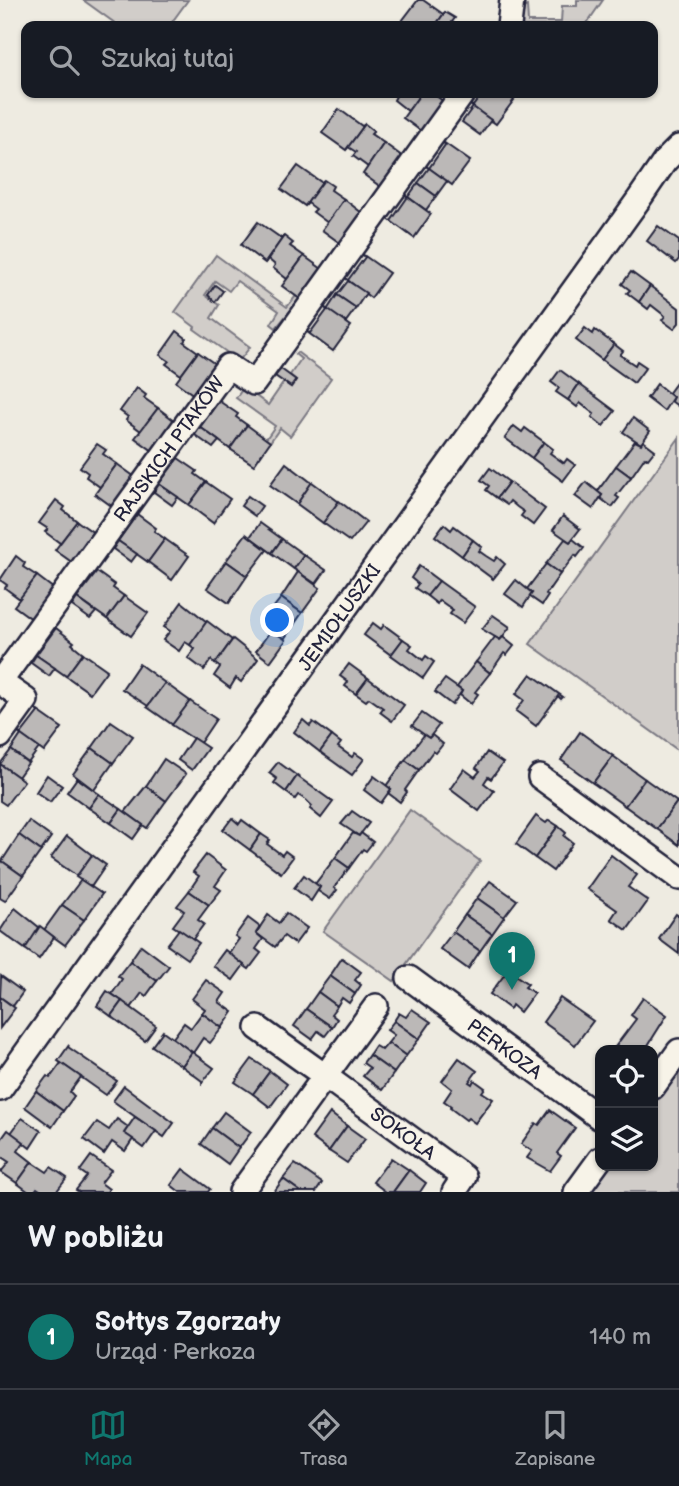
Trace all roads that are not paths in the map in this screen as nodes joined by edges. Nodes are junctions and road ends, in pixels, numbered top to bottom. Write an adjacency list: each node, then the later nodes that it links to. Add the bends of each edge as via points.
1 (512, 0): 2 (street)
2 (510, 21)
3 (459, 98): 5 (street, RAJSKICH PTAKÓW, via 254,383 228,366 0,682 26,700)
4 (679, 147): 14 (street, JEMIOŁUSZKI)
5 (0, 736)
6 (540, 778): 7 (street)
7 (679, 878)
8 (410, 978): 15 (street, PERKOZA)
9 (376, 1006): 12 (street)
10 (258, 1028): 12 (street, SOKOŁA)
11 (679, 1051): 13 (street)
12 (326, 1076): 17 (street); 18 (street, SOKOŁA, via 464,1177)
13 (658, 1080)
14 (0, 1089)
15 (595, 1114)
16 (595, 1166): 19 (street)
17 (241, 1192)
18 (454, 1192)
19 (576, 1192)

